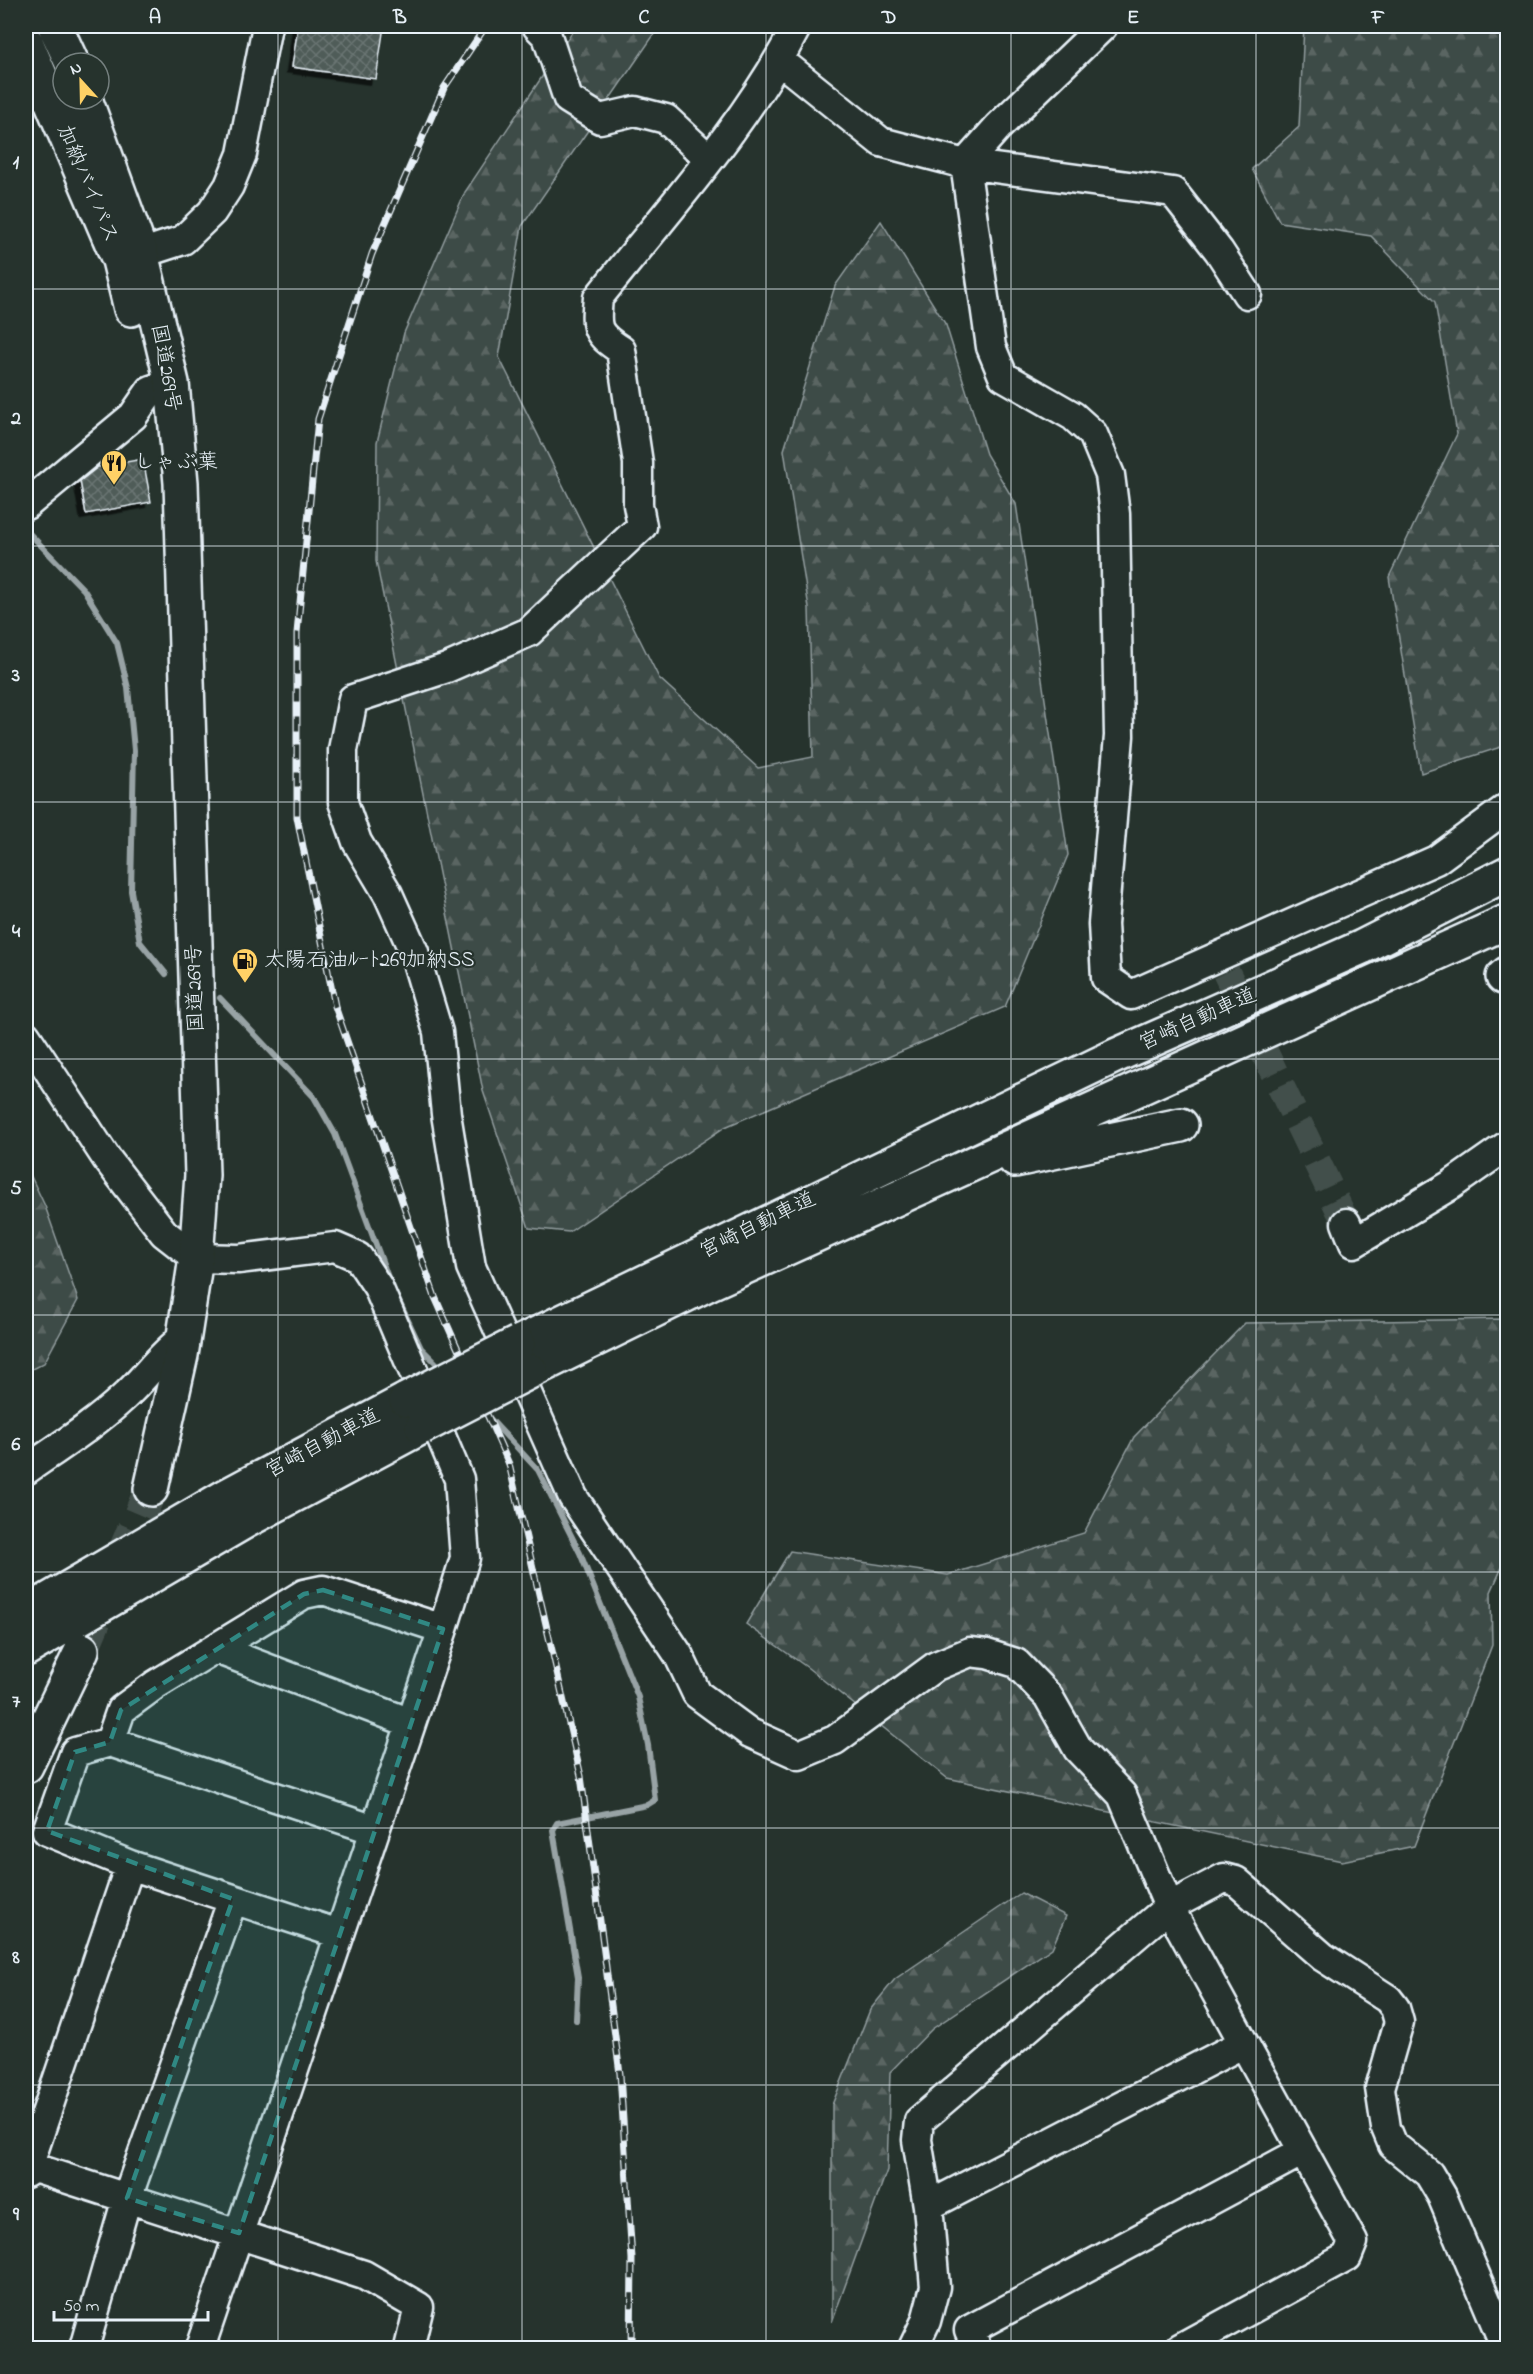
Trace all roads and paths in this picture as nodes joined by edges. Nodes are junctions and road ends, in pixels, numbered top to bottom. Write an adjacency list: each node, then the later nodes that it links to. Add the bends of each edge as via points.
1 (55, 26): 7 (highway)
2 (267, 26): 12 (street, via 242,154 229,186 212,212 183,240)
3 (537, 26): 10 (street, via 547,36 568,99 600,119 635,111 666,119)
4 (797, 26): 8 (street)
5 (1103, 26): 11 (street)
6 (26, 42): 12 (highway, 加納バイパス)
7 (66, 51)
8 (779, 60): 10 (street); 11 (street, via 881,142)
9 (88, 111): 12 (highway, 加納バイパス)
10 (709, 159): 41 (street, via 598,297 595,323 602,338 621,350 638,463 642,526 529,632 447,668 354,699 343,750 343,802 357,842 388,894 414,952 438,1032 446,1114 471,1267 573,1497 678,1654 697,1694 750,1733 799,1755 835,1740 936,1666 970,1652 1016,1663 1048,1696 1078,1749 1122,1796)
11 (965, 164): 13 (street, via 1173,192); 16 (street, via 991,347 1003,376 1073,416 1093,434 1110,475 1115,514 1119,736 1103,924 1106,978 1131,995 1222,963 1436,860)
12 (130, 257): 14 (highway, 国道269号)
13 (1247, 294)
14 (161, 386): 15 (street, via 133,416); 24 (highway, 国道269号, via 181,483 201,1175)
15 (26, 505)
16 (1508, 807)
17 (1508, 873): 26 (highway, 宮崎自動車道, via 1362,947 1115,1056)
18 (1508, 921): 22 (highway, 宮崎自動車道)
19 (26, 1036): 24 (street, via 107,1159 164,1233)
20 (1181, 1125): 22 (highway)
21 (1508, 1145): 23 (street, via 1451,1185 1354,1243)
22 (960, 1171): 26 (highway, 宮崎自動車道, via 710,1283)
23 (1346, 1223)
24 (196, 1258): 25 (highway, 国道269号); 31 (street, via 239,1259 335,1247 358,1257 378,1287 459,1479 465,1558)
25 (183, 1338): 28 (street, via 162,1354 125,1396); 29 (highway, 国道269号)
26 (525, 1357): 27 (highway, 宮崎自動車道, bridge)
27 (414, 1413): 30 (highway, 宮崎自動車道, via 228,1495); 32 (highway, 宮崎自動車道, via 244,1522)
28 (26, 1470)
29 (151, 1489)
30 (26, 1613)
31 (443, 1629): 33 (street, via 323,1590 304,1594); 35 (street)
32 (26, 1649)
33 (216, 1649): 35 (street); 36 (street, via 121,1710)
34 (82, 1650): 37 (highway)
35 (411, 1723): 38 (street)
36 (110, 1742): 38 (street); 39 (street, via 75,1752 47,1831)
37 (26, 1766)
38 (375, 1830): 42 (street)
39 (130, 1864): 40 (street); 45 (street)
40 (233, 1899): 42 (street); 46 (street)
41 (1168, 1907): 43 (street); 47 (street, via 919,2121 917,2140); 55 (street, via 1224,1878 1236,1881 1323,1957 1388,1999 1395,2008 1399,2022 1380,2088 1386,2128 1393,2145 1429,2174 1442,2196)
42 (339, 1934): 48 (street)
43 (1242, 2044): 44 (street); 47 (street)
44 (1302, 2151): 53 (street, via 969,2330); 54 (street, via 1353,2242 1347,2257)
45 (27, 2170): 46 (street)
46 (127, 2198): 48 (street); 49 (street)
47 (928, 2206): 52 (street, via 935,2287)
48 (239, 2234): 50 (street); 51 (street, via 364,2275 419,2307)
49 (84, 2349)
50 (200, 2349)
51 (409, 2349)
52 (913, 2349)
53 (977, 2349)
54 (1180, 2349)
55 (1506, 2349)

